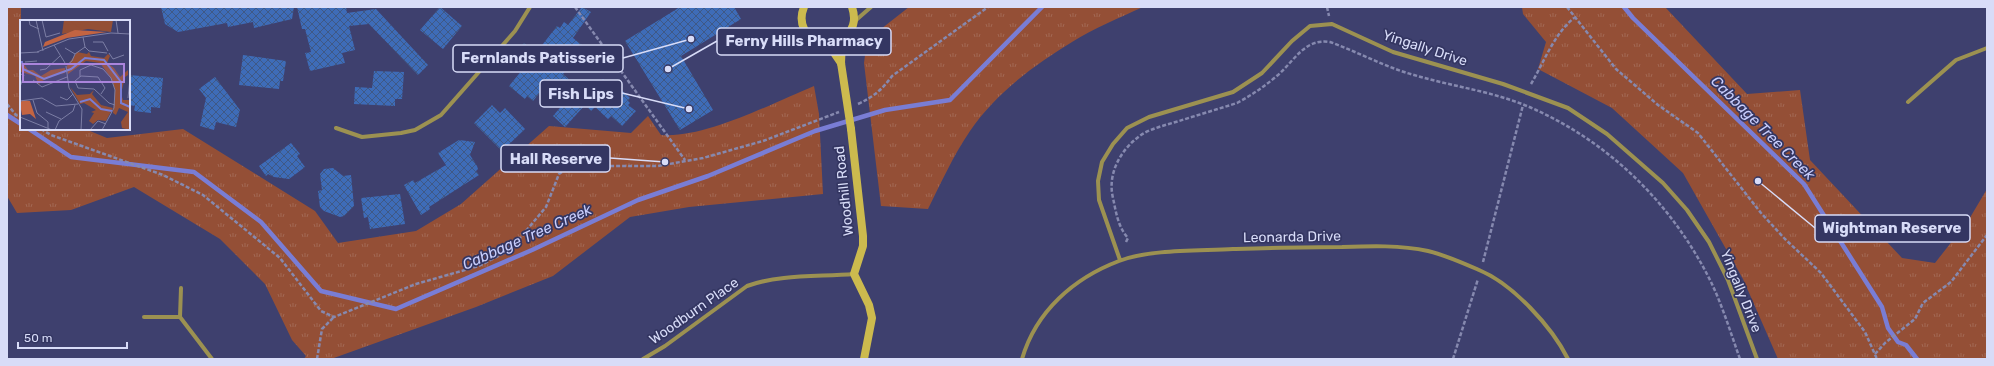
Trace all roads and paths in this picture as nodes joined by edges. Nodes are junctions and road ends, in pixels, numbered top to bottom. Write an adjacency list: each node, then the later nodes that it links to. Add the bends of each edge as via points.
1 (530, 7): 21 (street, via 515,31 442,115 415,130 400,133 362,137)
2 (575, 7): 23 (path)
3 (804, 7): 11 (street, via 804,29 814,40)
4 (852, 7): 9 (street)
5 (872, 7): 9 (street)
6 (988, 7): 18 (path, via 892,76 882,90 872,98)
7 (1567, 7): 8 (path)
8 (1574, 18): 14 (path, via 1548,51); 34 (path, via 1616,69 1658,105 1698,133 1761,213 1821,273 1865,332)
9 (854, 22): 10 (street, via 848,35)
10 (842, 40): 11 (street); 13 (street, Woodhill Road)
11 (828, 44): 13 (street, Woodhill Road)
12 (1987, 48): 15 (street, via 1956,60)
13 (841, 63): 28 (street, Woodhill Road, bridge, via 863,236 861,254)
14 (1531, 84)
15 (1908, 102)
16 (7, 104): 20 (path)
17 (1523, 105): 25 (path, via 1412,75 1330,42 1314,42 1265,86 1247,97 1155,128 1141,135 1127,148 1114,169 1112,181 1112,194 1119,224 1128,238); 27 (path); 42 (path, via 1561,123 1599,147 1644,185 1690,243 1712,283)
18 (852, 106)
19 (846, 109): 23 (path, via 742,148)
20 (20, 117)
21 (336, 128)
22 (43, 130): 33 (path, via 150,170 203,195 280,258 321,311)
23 (685, 160): 33 (path, via 658,166 571,166 559,174 546,207 510,250 479,266 416,284)
24 (1987, 235): 34 (path, via 1950,282 1923,303 1915,319)
25 (1126, 242)
26 (1120, 260): 39 (street, Leonarda Drive, via 1068,289 1050,307 1027,340); 41 (street, Leonarda Drive, via 1149,254 1248,249 1388,246 1429,252 1481,270 1502,284 1545,323); 43 (street, Yingally Drive, via 1099,200 1098,182 1102,162 1127,128 1149,118 1232,92 1262,73 1310,26 1332,24 1393,52 1503,84 1561,105 1607,134 1664,183 1709,242 1728,280)
27 (1483, 262)
28 (854, 274): 37 (street, Woodburn Place, via 777,278 747,286); 38 (street, via 869,305 872,318)
29 (1478, 280): 40 (path)
30 (180, 288): 32 (street)
31 (144, 317): 32 (street)
32 (180, 317): 35 (street)
33 (334, 317): 36 (path, via 322,329)
34 (1875, 354): 44 (path)
35 (212, 359)
36 (317, 359)
37 (643, 359)
38 (864, 359)
39 (1022, 359)
40 (1453, 359)
41 (1568, 359)
42 (1740, 359)
43 (1757, 359)
44 (1877, 359)

